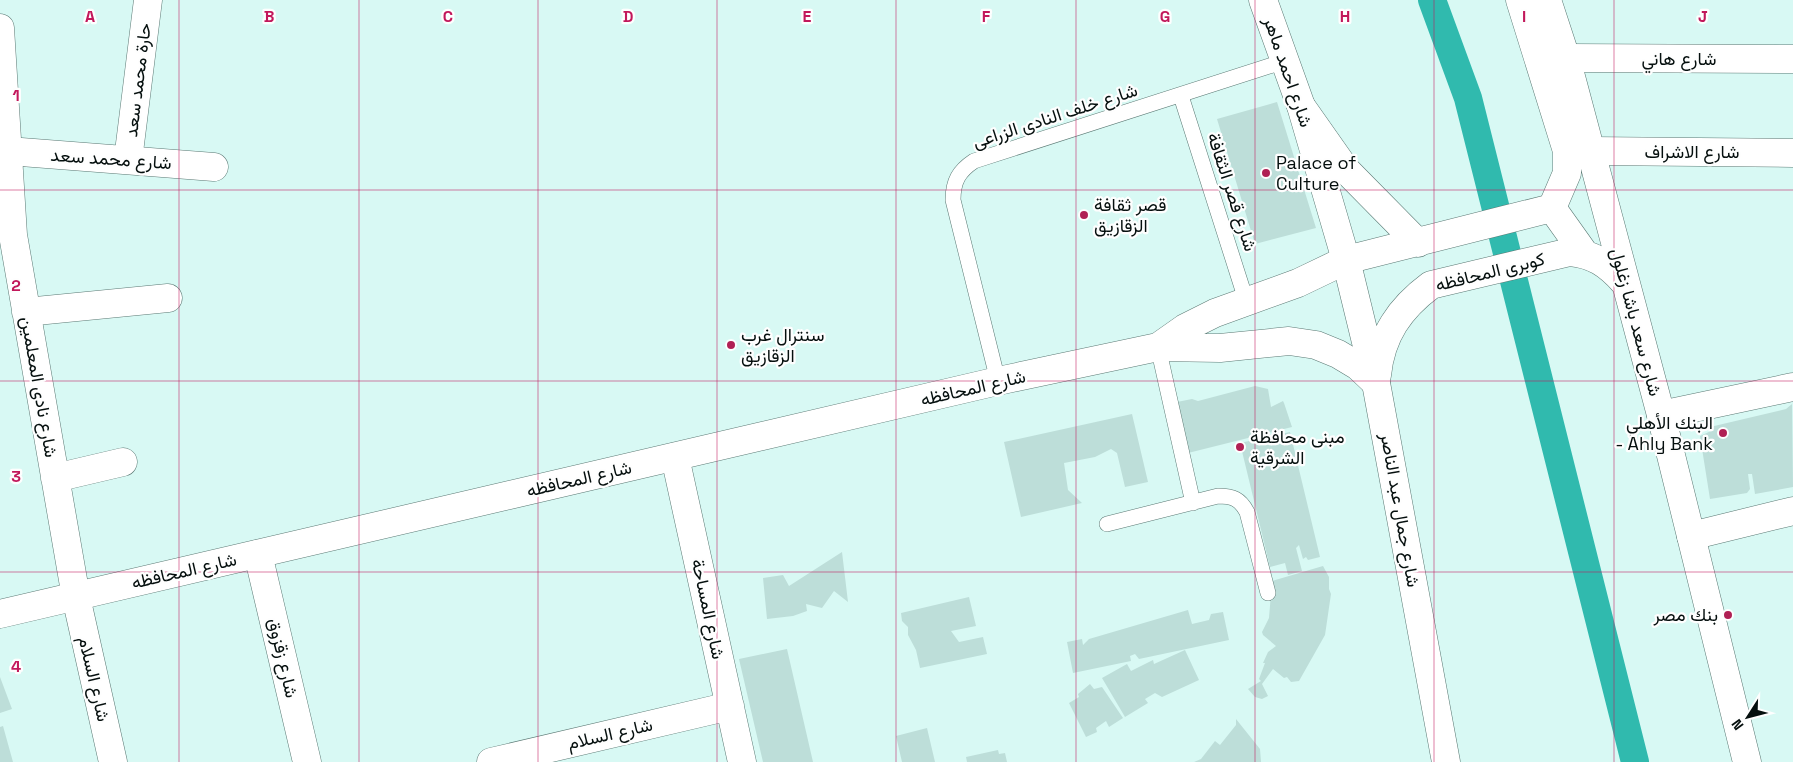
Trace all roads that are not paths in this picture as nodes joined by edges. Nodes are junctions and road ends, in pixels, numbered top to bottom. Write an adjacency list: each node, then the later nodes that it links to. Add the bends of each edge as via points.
1 (148, 0): 15 (main road, حارة محمد سعد)
2 (1263, 0): 8 (main road, شارع احمد ماهر)
3 (1520, 0): 17 (main road, via 1568,151 1567,173)
4 (1547, 0): 6 (main road, شارع سعد باشا زغلول)
5 (0, 28): 10 (main road, شارع نادى المعلمين)
6 (1566, 58): 7 (main road, شارع هاني); 13 (main road, شارع سعد باشا زغلول)
7 (1793, 59)
8 (1285, 61): 9 (lane, شارع خلف النادى الزراعى); 11 (main road, شارع احمد ماهر)
9 (1181, 96): 24 (lane, شارع قصر الثقافة); 27 (lane, شارع خلف النادى الزراعى, via 974,161 957,177 953,200)
10 (2, 103): 12 (main road, شارع نادى المعلمين)
11 (1301, 106): 19 (main road, via 1346,170); 21 (main road, شارع احمد ماهر)
12 (8, 151): 15 (main road, شارع محمد سعد); 18 (main road, شارع نادى المعلمين)
13 (1590, 151): 14 (main road, شارع الاشراف); 22 (main road, شارع سعد باشا زغلول)
14 (1793, 153)
15 (128, 160): 16 (main road, شارع محمد سعد)
16 (214, 167)
17 (1551, 209): 19 (main road); 20 (main road)
18 (6, 236): 25 (main road, شارع نادى المعلمين)
19 (1420, 242): 21 (main road)
20 (1577, 252): 22 (main road, via 1599,259); 28 (main road, كوبرى المحافظه, via 1431,285 1412,299 1397,317 1378,359)
21 (1346, 260): 24 (main road, شارع المحافظه, via 1298,283); 28 (main road, شارع جمال عبد الناصر)
22 (1624, 282): 30 (main road, شارع سعد باشا زغلول)
23 (168, 298): 25 (main road)
24 (1246, 300): 26 (main road, شارع المحافظه, via 1185,328)
25 (26, 312): 33 (main road, شارع نادى المعلمين)
26 (1158, 347): 27 (main road, شارع المحافظه); 28 (main road, شارع المحافظه, via 1220,348 1289,341 1316,345 1358,366); 34 (lane)
27 (998, 381): 31 (main road, شارع المحافظه)
28 (1376, 383): 47 (main road, شارع جمال عبد الناصر)
29 (1793, 387): 30 (main road)
30 (1661, 416): 37 (main road, شارع سعد باشا زغلول)
31 (675, 457): 38 (main road, شارع المحافظه); 42 (main road, شارع المساحة)
32 (123, 462): 33 (main road)
33 (55, 478): 40 (main road, شارع نادى المعلمين)
34 (1194, 503): 36 (lane); 39 (lane, via 1230,496 1241,502 1247,512)
35 (1793, 511): 37 (main road)
36 (1107, 524)
37 (1691, 536): 48 (main road, شارع سعد باشا زغلول)
38 (258, 554): 40 (main road, شارع المحافظه); 44 (main road, شارع زقزوق)
39 (1268, 593)
40 (76, 597): 41 (main road, شارع المحافظه); 43 (main road, شارع السلام)
41 (0, 614)
42 (730, 706): 45 (main road, شارع السلام); 46 (main road, شارع المساحة)
43 (113, 762)
44 (307, 762)
45 (491, 762)
46 (742, 762)
47 (1446, 762)
48 (1747, 762)

